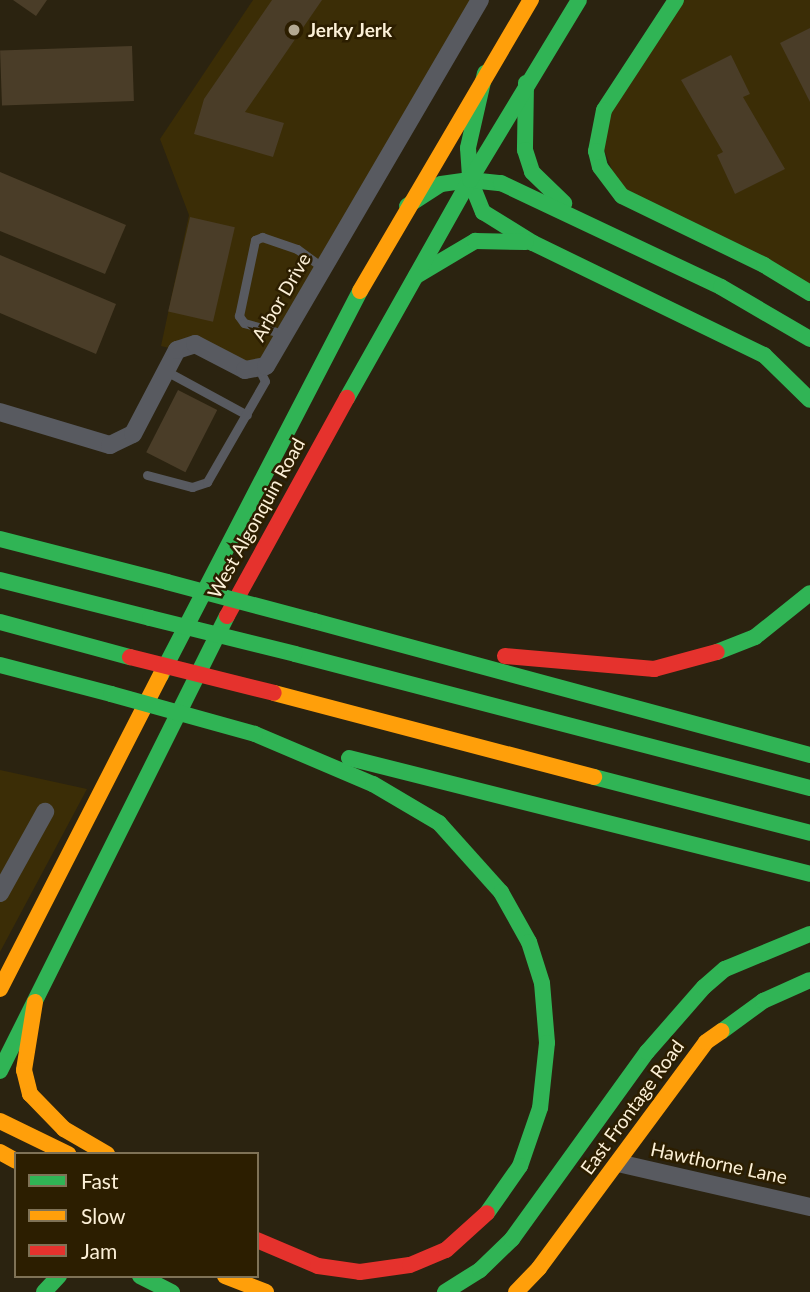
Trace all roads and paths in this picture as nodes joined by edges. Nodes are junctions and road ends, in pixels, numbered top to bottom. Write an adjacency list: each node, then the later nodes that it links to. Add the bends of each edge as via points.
1 (480, 0): 11 (street, Arbor Drive)
2 (531, 0): 5 (main road, West Algonquin Road)
3 (579, 0): 6 (main road, West Algonquin Road)
4 (677, 0): 13 (main road, via 604,110 596,151 600,167 622,196 764,265)
5 (485, 73): 7 (main road, via 468,148); 8 (main road, West Algonquin Road)
6 (526, 83): 7 (main road, West Algonquin Road); 9 (main road, via 522,136 532,172 549,192)
7 (470, 180): 8 (main road, via 441,184); 9 (main road, via 501,183); 10 (main road, via 483,212); 12 (main road, West Algonquin Road)
8 (407, 206): 37 (main road, West Algonquin Road, via 323,359)
9 (606, 232): 15 (main road, via 790,323)
10 (533, 243): 12 (main road, via 475,242); 18 (main road, via 764,355)
11 (322, 267): 14 (street, Arbor Drive); 14 (lane, via 298,248 261,237 255,240 239,316 244,323)
12 (416, 276): 38 (main road, West Algonquin Road, via 250,570)
13 (810, 293)
14 (284, 334): 16 (street, Arbor Drive, via 266,366)
15 (810, 338)
16 (258, 367): 17 (street, Arbor Drive, via 245,370 195,344 177,350); 20 (lane, via 265,381)
17 (166, 371): 19 (street, Arbor Drive, via 133,435 110,444); 20 (lane)
18 (810, 400)
19 (0, 412)
20 (247, 415): 21 (lane, via 207,482 192,487)
21 (147, 475)
22 (0, 539): 26 (main road, bridge)
23 (0, 580): 30 (main road, bridge)
24 (810, 593): 26 (main road, via 771,628 736,648 654,669)
25 (0, 622): 32 (main road, bridge)
26 (392, 642): 29 (main road)
27 (2, 665): 28 (main road, bridge)
28 (255, 734): 33 (main road); 45 (main road, via 373,784 439,823 461,843 502,892 529,942 542,983 547,1043 540,1108 520,1166 481,1221 446,1250 410,1265 360,1272 318,1266)
29 (810, 755)
30 (810, 788)
31 (45, 812): 34 (street)
32 (810, 833)
33 (810, 874)
34 (0, 893)
35 (810, 934): 52 (main road, via 755,954 704,987 647,1052 512,1239 480,1269)
36 (810, 980): 43 (main road, East Frontage Road, via 763,1001 706,1042)
37 (0, 989)
38 (35, 1002): 39 (main road, West Algonquin Road); 42 (main road, via 24,1070 30,1094 64,1129)
39 (0, 1071)
40 (0, 1121): 41 (main road)
41 (64, 1152)
42 (104, 1152)
43 (618, 1163): 44 (street, Hawthorne Lane); 53 (main road, East Frontage Road)
44 (810, 1207)
45 (259, 1241)
46 (57, 1278): 49 (main road)
47 (144, 1278): 50 (main road)
48 (230, 1278): 51 (main road)
49 (44, 1292)
50 (172, 1292)
51 (266, 1292)
52 (445, 1292)
53 (516, 1292)

